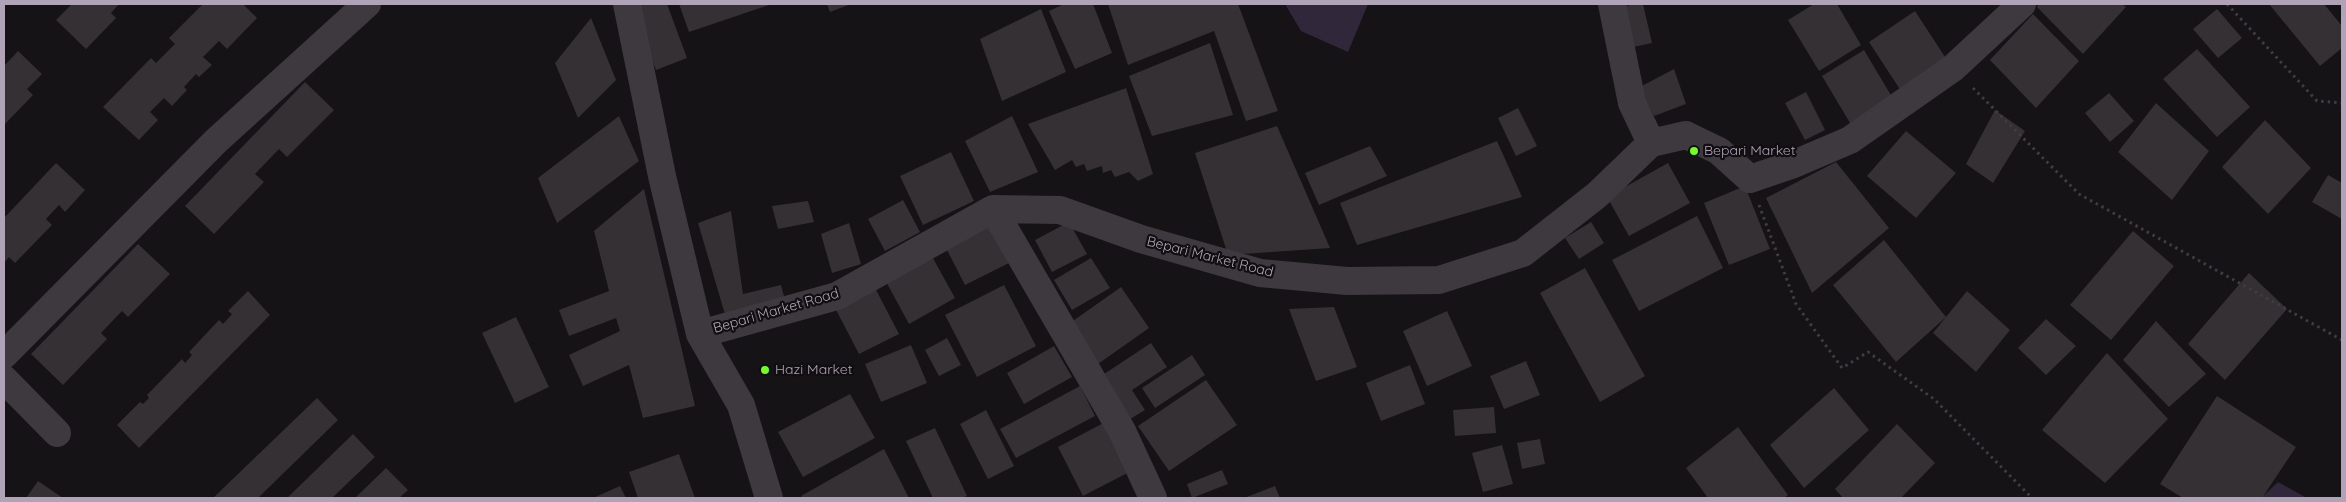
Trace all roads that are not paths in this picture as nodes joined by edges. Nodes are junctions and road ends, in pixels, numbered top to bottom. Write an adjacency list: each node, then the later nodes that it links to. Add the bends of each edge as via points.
1 (367, 4): 8 (street, via 216,141)
2 (627, 4): 7 (street, via 662,176)
3 (1612, 4): 5 (street, via 1632,103)
4 (2022, 4): 5 (street, via 1953,68 1850,140 1794,164 1750,179 1719,151 1686,135)
5 (1651, 143): 6 (street, Bepari Market Road, via 1597,195 1523,253 1439,280 1347,281 1260,273 1141,239 1060,210)
6 (993, 209): 7 (street, Bepari Market Road, via 836,296); 12 (street, via 1122,431)
7 (700, 334): 11 (street, via 741,405)
8 (4, 355)
9 (4, 379): 10 (street)
10 (57, 432)
11 (770, 498)
12 (1153, 498)

